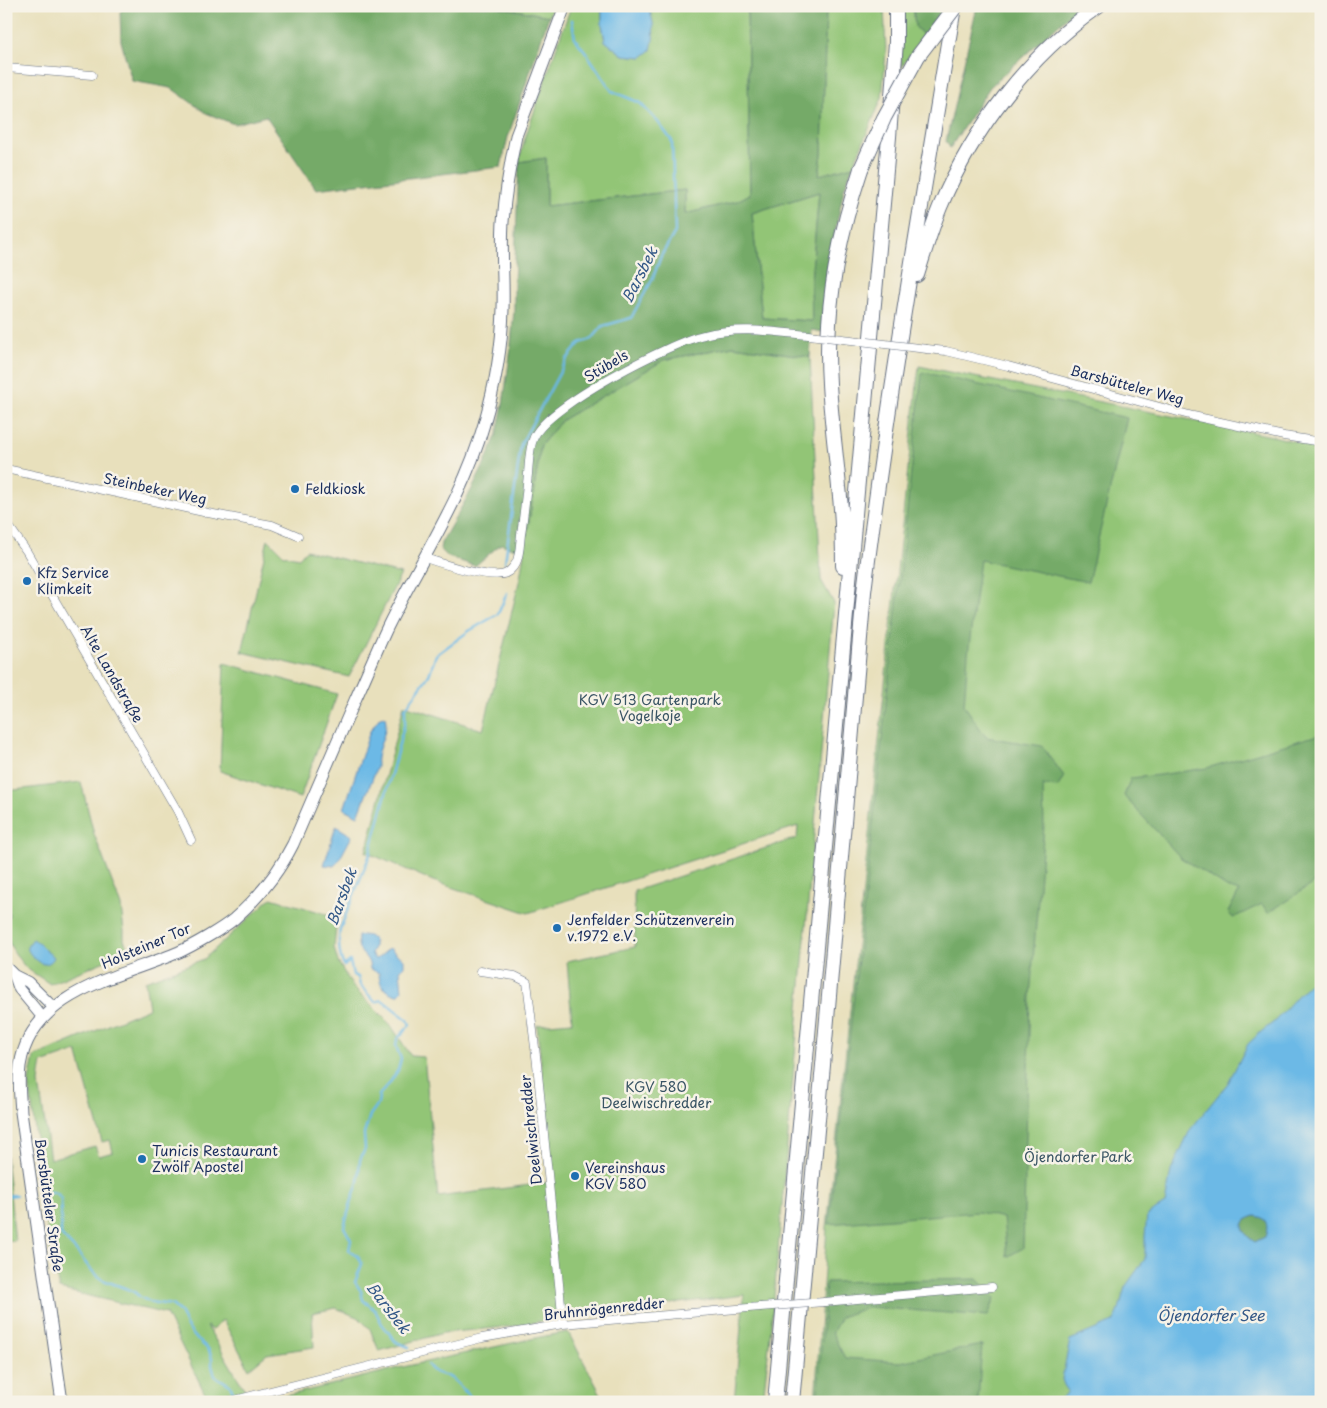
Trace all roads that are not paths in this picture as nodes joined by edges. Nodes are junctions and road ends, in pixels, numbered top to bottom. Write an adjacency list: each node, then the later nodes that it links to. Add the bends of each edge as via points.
1 (564, 6): 13 (main road, Holsteiner Tor, via 512,155 503,222 503,310 499,362 489,409 469,466)
2 (896, 6): 14 (highway, via 890,137)
3 (955, 6): 7 (highway); 14 (highway, bridge, via 918,56 884,118 861,169 833,274 828,360 842,530)
4 (1099, 6): 7 (highway, via 1043,54 1010,90 978,134 954,174 939,209)
5 (6, 68): 6 (street)
6 (92, 76)
7 (902, 321): 26 (highway, via 864,592)
8 (927, 348): 9 (street, Barsbütteler Weg, via 1008,366 1193,416); 13 (street, Stübels, bridge, via 783,332 732,330 681,343 639,361 580,397 540,428 534,437 530,456 520,548 516,564 506,574 494,576)
9 (1321, 442)
10 (6, 469): 12 (street, Steinbeker Weg, via 272,525)
11 (6, 522): 15 (street, Alte Landstraße, via 27,552 178,812)
12 (298, 536)
13 (425, 558): 19 (main road, Holsteiner Tor, via 388,626 293,844 266,886 234,919 210,934 180,951 71,996)
14 (843, 648): 25 (highway)
15 (191, 840)
16 (6, 967): 18 (street)
17 (480, 971): 22 (street, Deelwischredder, via 515,976 527,982)
18 (14, 976): 19 (street, via 28,982); 20 (street, via 19,989)
19 (54, 1008): 20 (main road, Barsbütteler Straße)
20 (43, 1018): 23 (main road, Barsbütteler Straße, via 23,1053 19,1094)
21 (992, 1288): 22 (street, Bruhnrögenredder, bridge)
22 (563, 1324): 24 (street, Bruhnrögenredder, via 482,1338)
23 (62, 1402)
24 (227, 1402)
25 (775, 1402)
26 (792, 1402)

